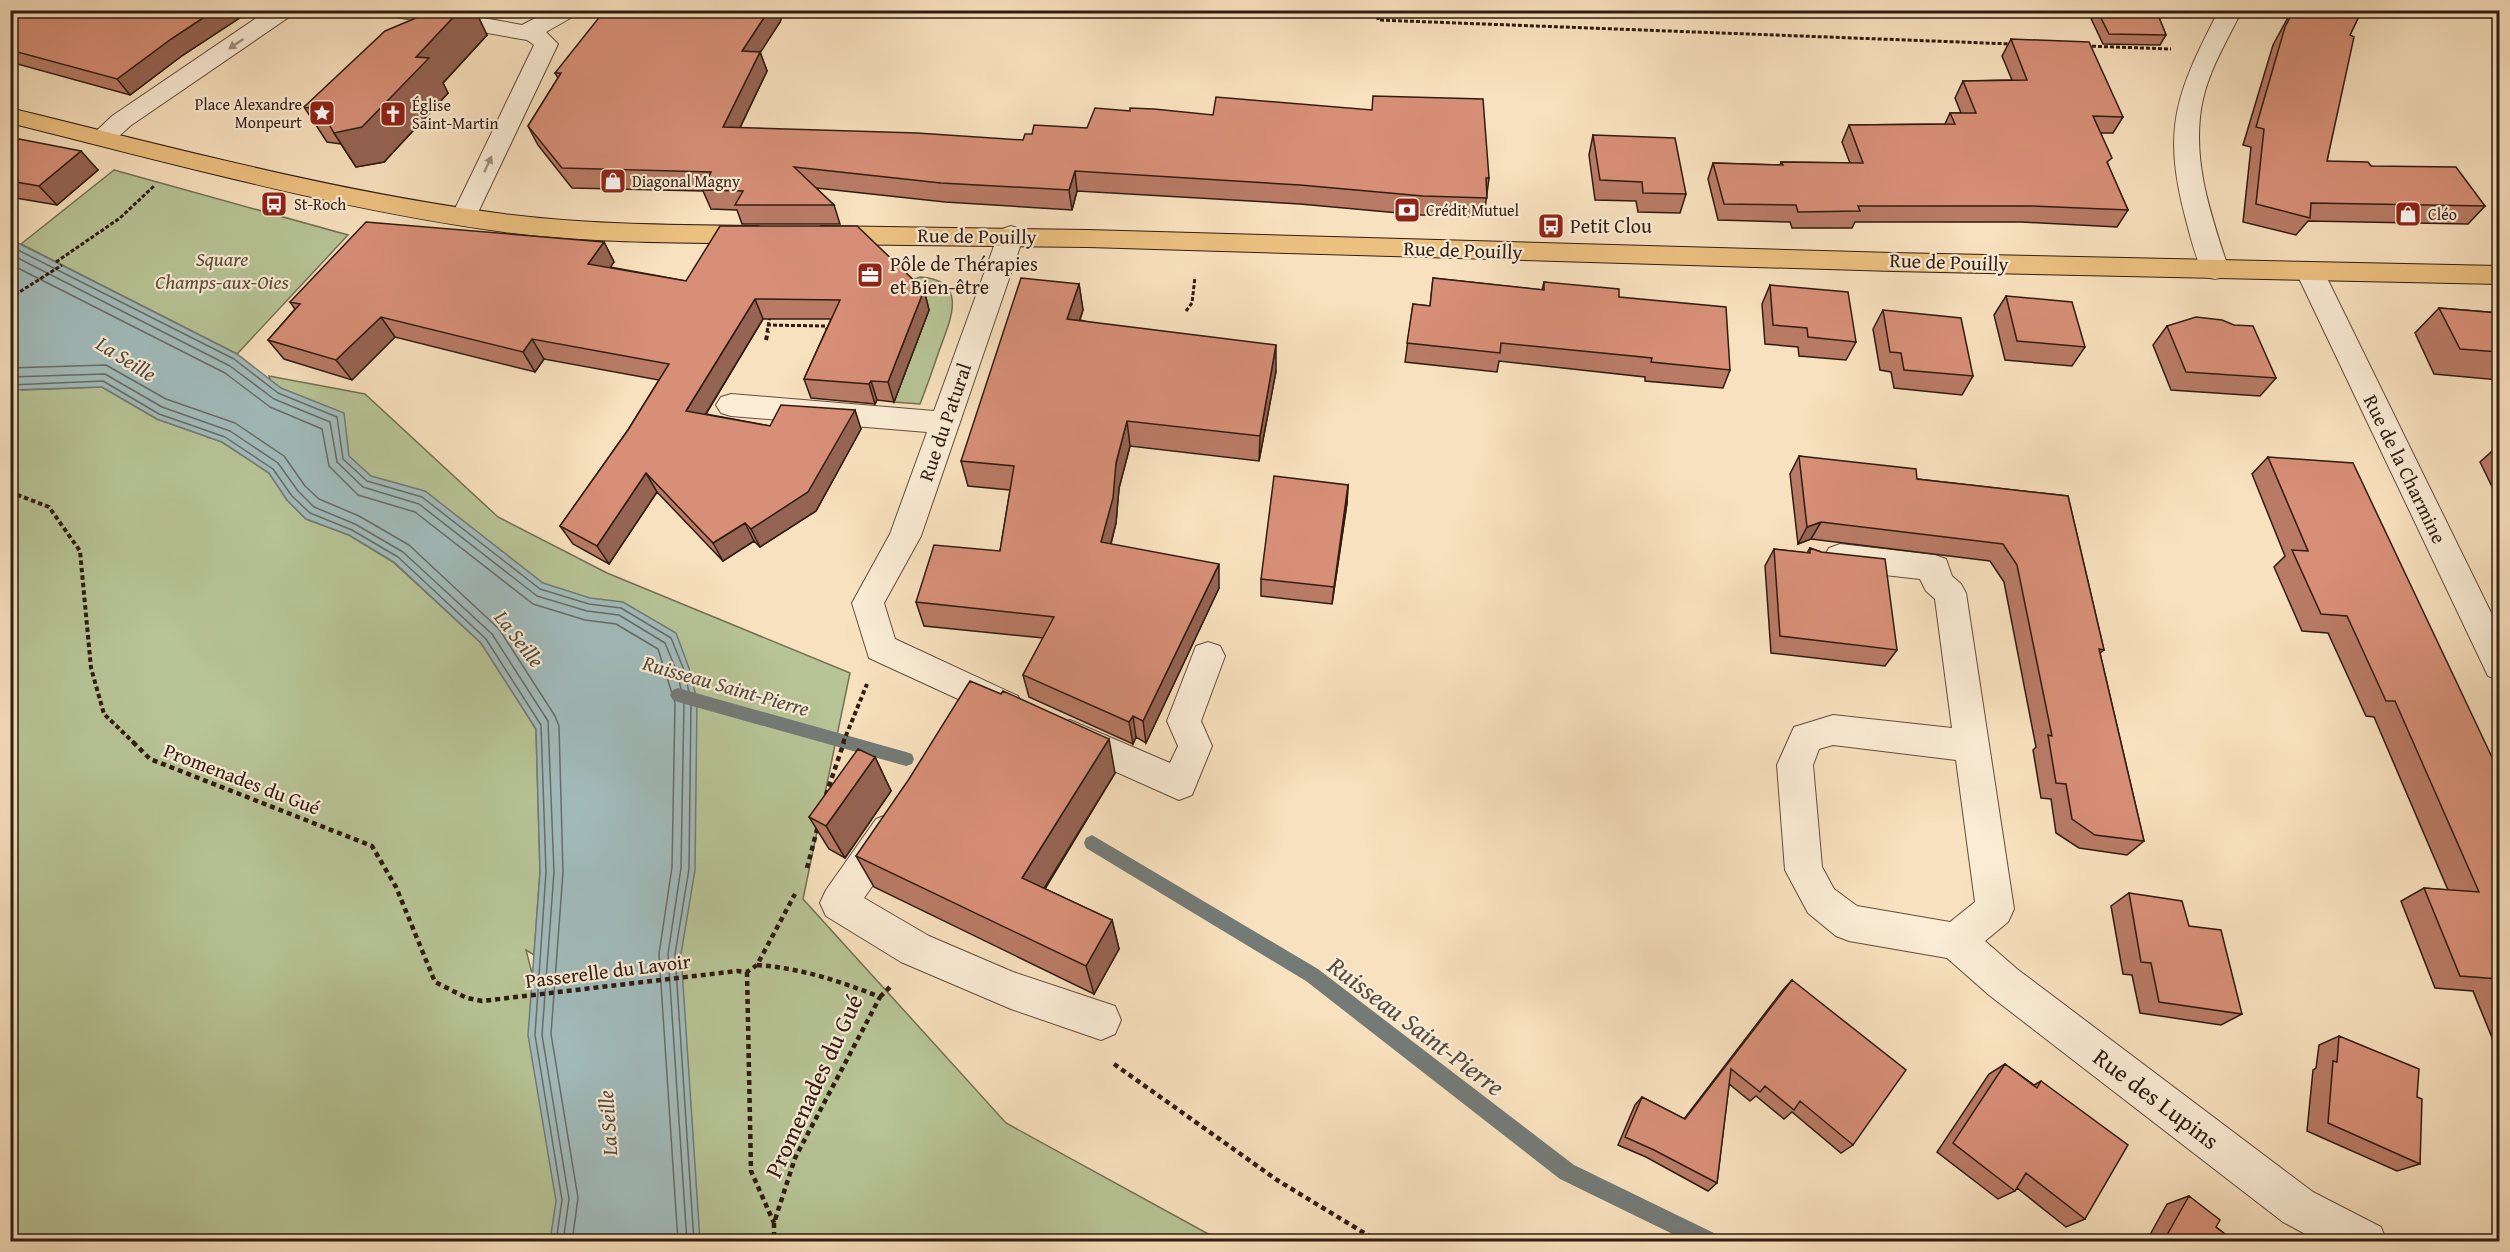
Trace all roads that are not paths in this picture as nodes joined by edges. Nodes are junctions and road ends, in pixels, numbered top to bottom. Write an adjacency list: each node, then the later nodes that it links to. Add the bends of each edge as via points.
1 (284, 10): 8 (street, one-way to 8)
2 (396, 10): 5 (street)
3 (2231, 10): 11 (street, via 2191,99 2186,150 2193,193)
4 (568, 11): 5 (street); 6 (street)
5 (524, 32): 6 (street, via 534,34)
6 (546, 44): 9 (street, one-way to 6)
7 (10, 115): 8 (main road)
8 (102, 137): 9 (main road, via 301,188)
9 (464, 217): 10 (main road, Rue de Pouilly, via 588,232 672,235)
10 (1011, 235): 11 (main road, Rue de Pouilly); 15 (street, Rue du Patural)
11 (2215, 270): 12 (main road, Rue de Pouilly)
12 (2310, 272): 13 (main road, Rue de Pouilly); 18 (street, Rue de la Charmine)
13 (2499, 275)
14 (731, 405): 15 (street)
15 (945, 423): 17 (street, Rue du Patural, via 905,536 868,603 881,648 966,707 1179,784 1195,746 1184,721)
16 (1811, 554): 19 (street, via 1935,568 1937,582 1950,593)
17 (1208, 656)
18 (2499, 666)
19 (1972, 746): 21 (street, via 1995,909); 21 (street, via 1833,730 1806,738 1795,765 1804,870 1821,900 1849,923)
20 (909, 800): 22 (street, via 839,903 915,948 1011,990)
21 (1956, 940): 23 (street, Rue des Lupins, via 2003,982 2298,1207)
22 (1101, 1020)
23 (2366, 1242)

